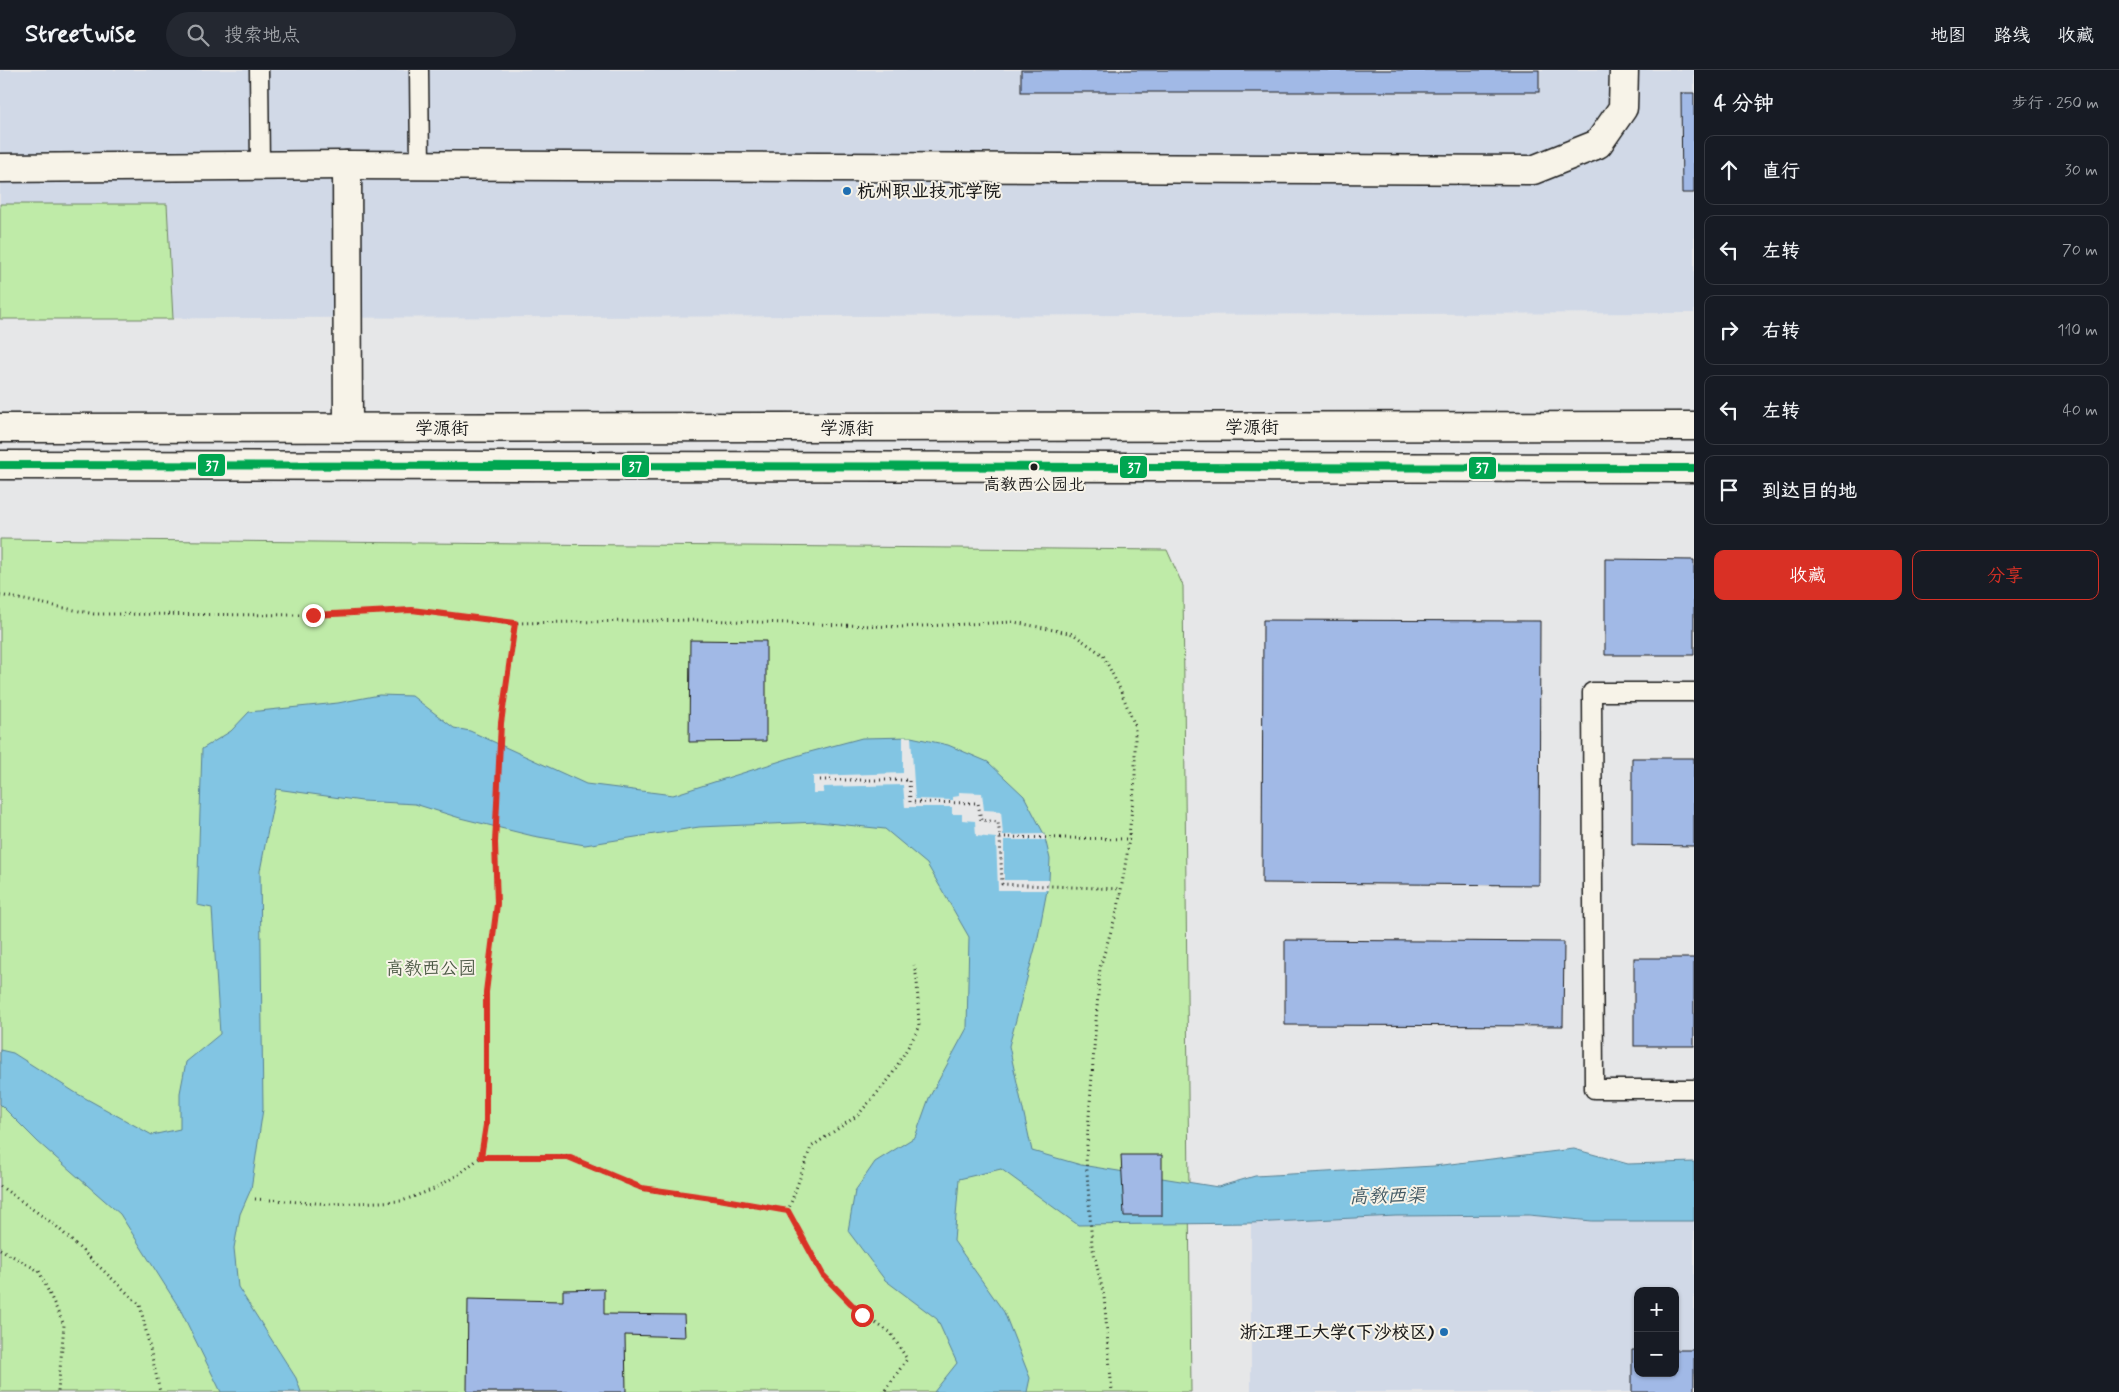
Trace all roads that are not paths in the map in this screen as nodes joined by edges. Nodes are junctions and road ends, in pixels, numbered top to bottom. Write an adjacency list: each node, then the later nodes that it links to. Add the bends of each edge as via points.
1 (259, 70): 5 (lane)
2 (418, 70): 6 (lane)
3 (1624, 70): 6 (main road, via 1623,108 1598,144 1533,170)
4 (347, 165): 5 (main road); 6 (main road); 10 (main road)
5 (260, 166): 7 (main road)
6 (420, 166)
7 (0, 168)
8 (1694, 426): 10 (main road, 学源街)
9 (0, 428): 10 (main road, 学源街)
10 (348, 428)
11 (0, 464): 12 (main road)
12 (1694, 468)
13 (1694, 692): 14 (lane, via 1592,692 1594,1089)
14 (1694, 1090)

